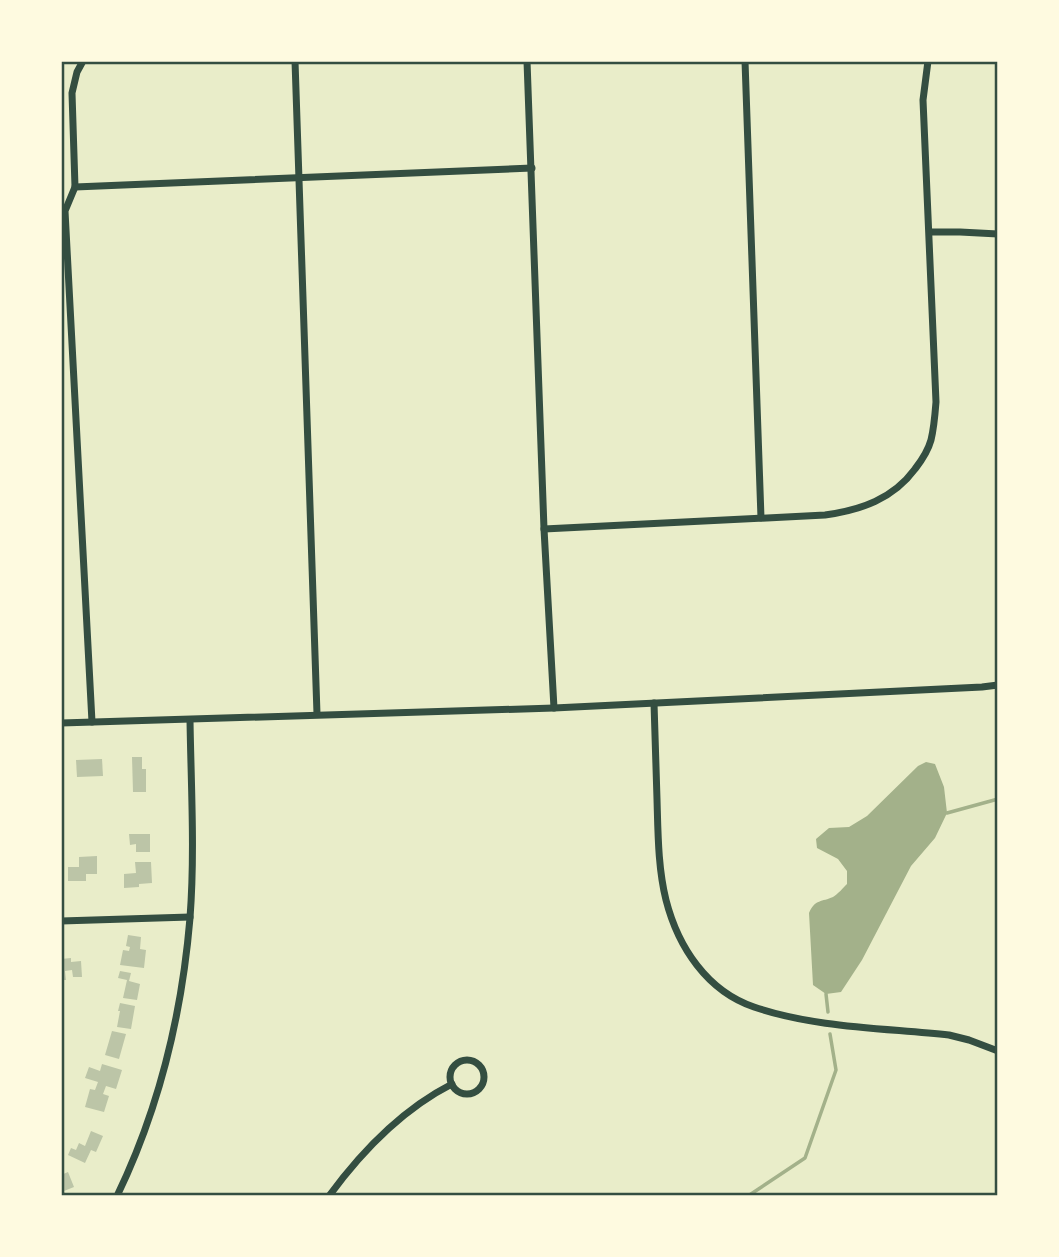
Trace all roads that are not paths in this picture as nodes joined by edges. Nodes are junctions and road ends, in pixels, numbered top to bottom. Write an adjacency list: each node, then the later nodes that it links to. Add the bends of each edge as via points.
1 (83, 61): 8 (street, via 72,93)
2 (295, 61): 7 (street)
3 (527, 61): 6 (street)
4 (745, 61): 12 (street)
5 (928, 61): 10 (street, via 923,100)
6 (531, 168): 7 (street); 13 (street)
7 (299, 178): 8 (street); 17 (street)
8 (75, 187): 9 (street)
9 (63, 211): 19 (street)
10 (930, 232): 11 (street); 12 (street, via 936,402 934,427 922,460 894,491 850,512)
11 (998, 234)
12 (761, 518): 13 (street)
13 (544, 529): 16 (street)
14 (998, 685): 15 (street)
15 (654, 703): 16 (street); 23 (street, via 665,898 690,958 705,976 729,995 783,1015 949,1035)
16 (554, 708): 17 (street)
17 (317, 714): 18 (street)
18 (190, 720): 19 (street); 21 (street)
19 (92, 722): 20 (street)
20 (61, 723)
21 (190, 916): 22 (street); 25 (street, via 164,1068)
22 (61, 921)
23 (998, 1051)
24 (452, 1084): 24 (street, via 451,1073 457,1063 474,1062 482,1070 484,1080 474,1093 459,1092); 26 (street, via 378,1137)
25 (117, 1196)
26 (329, 1196)

